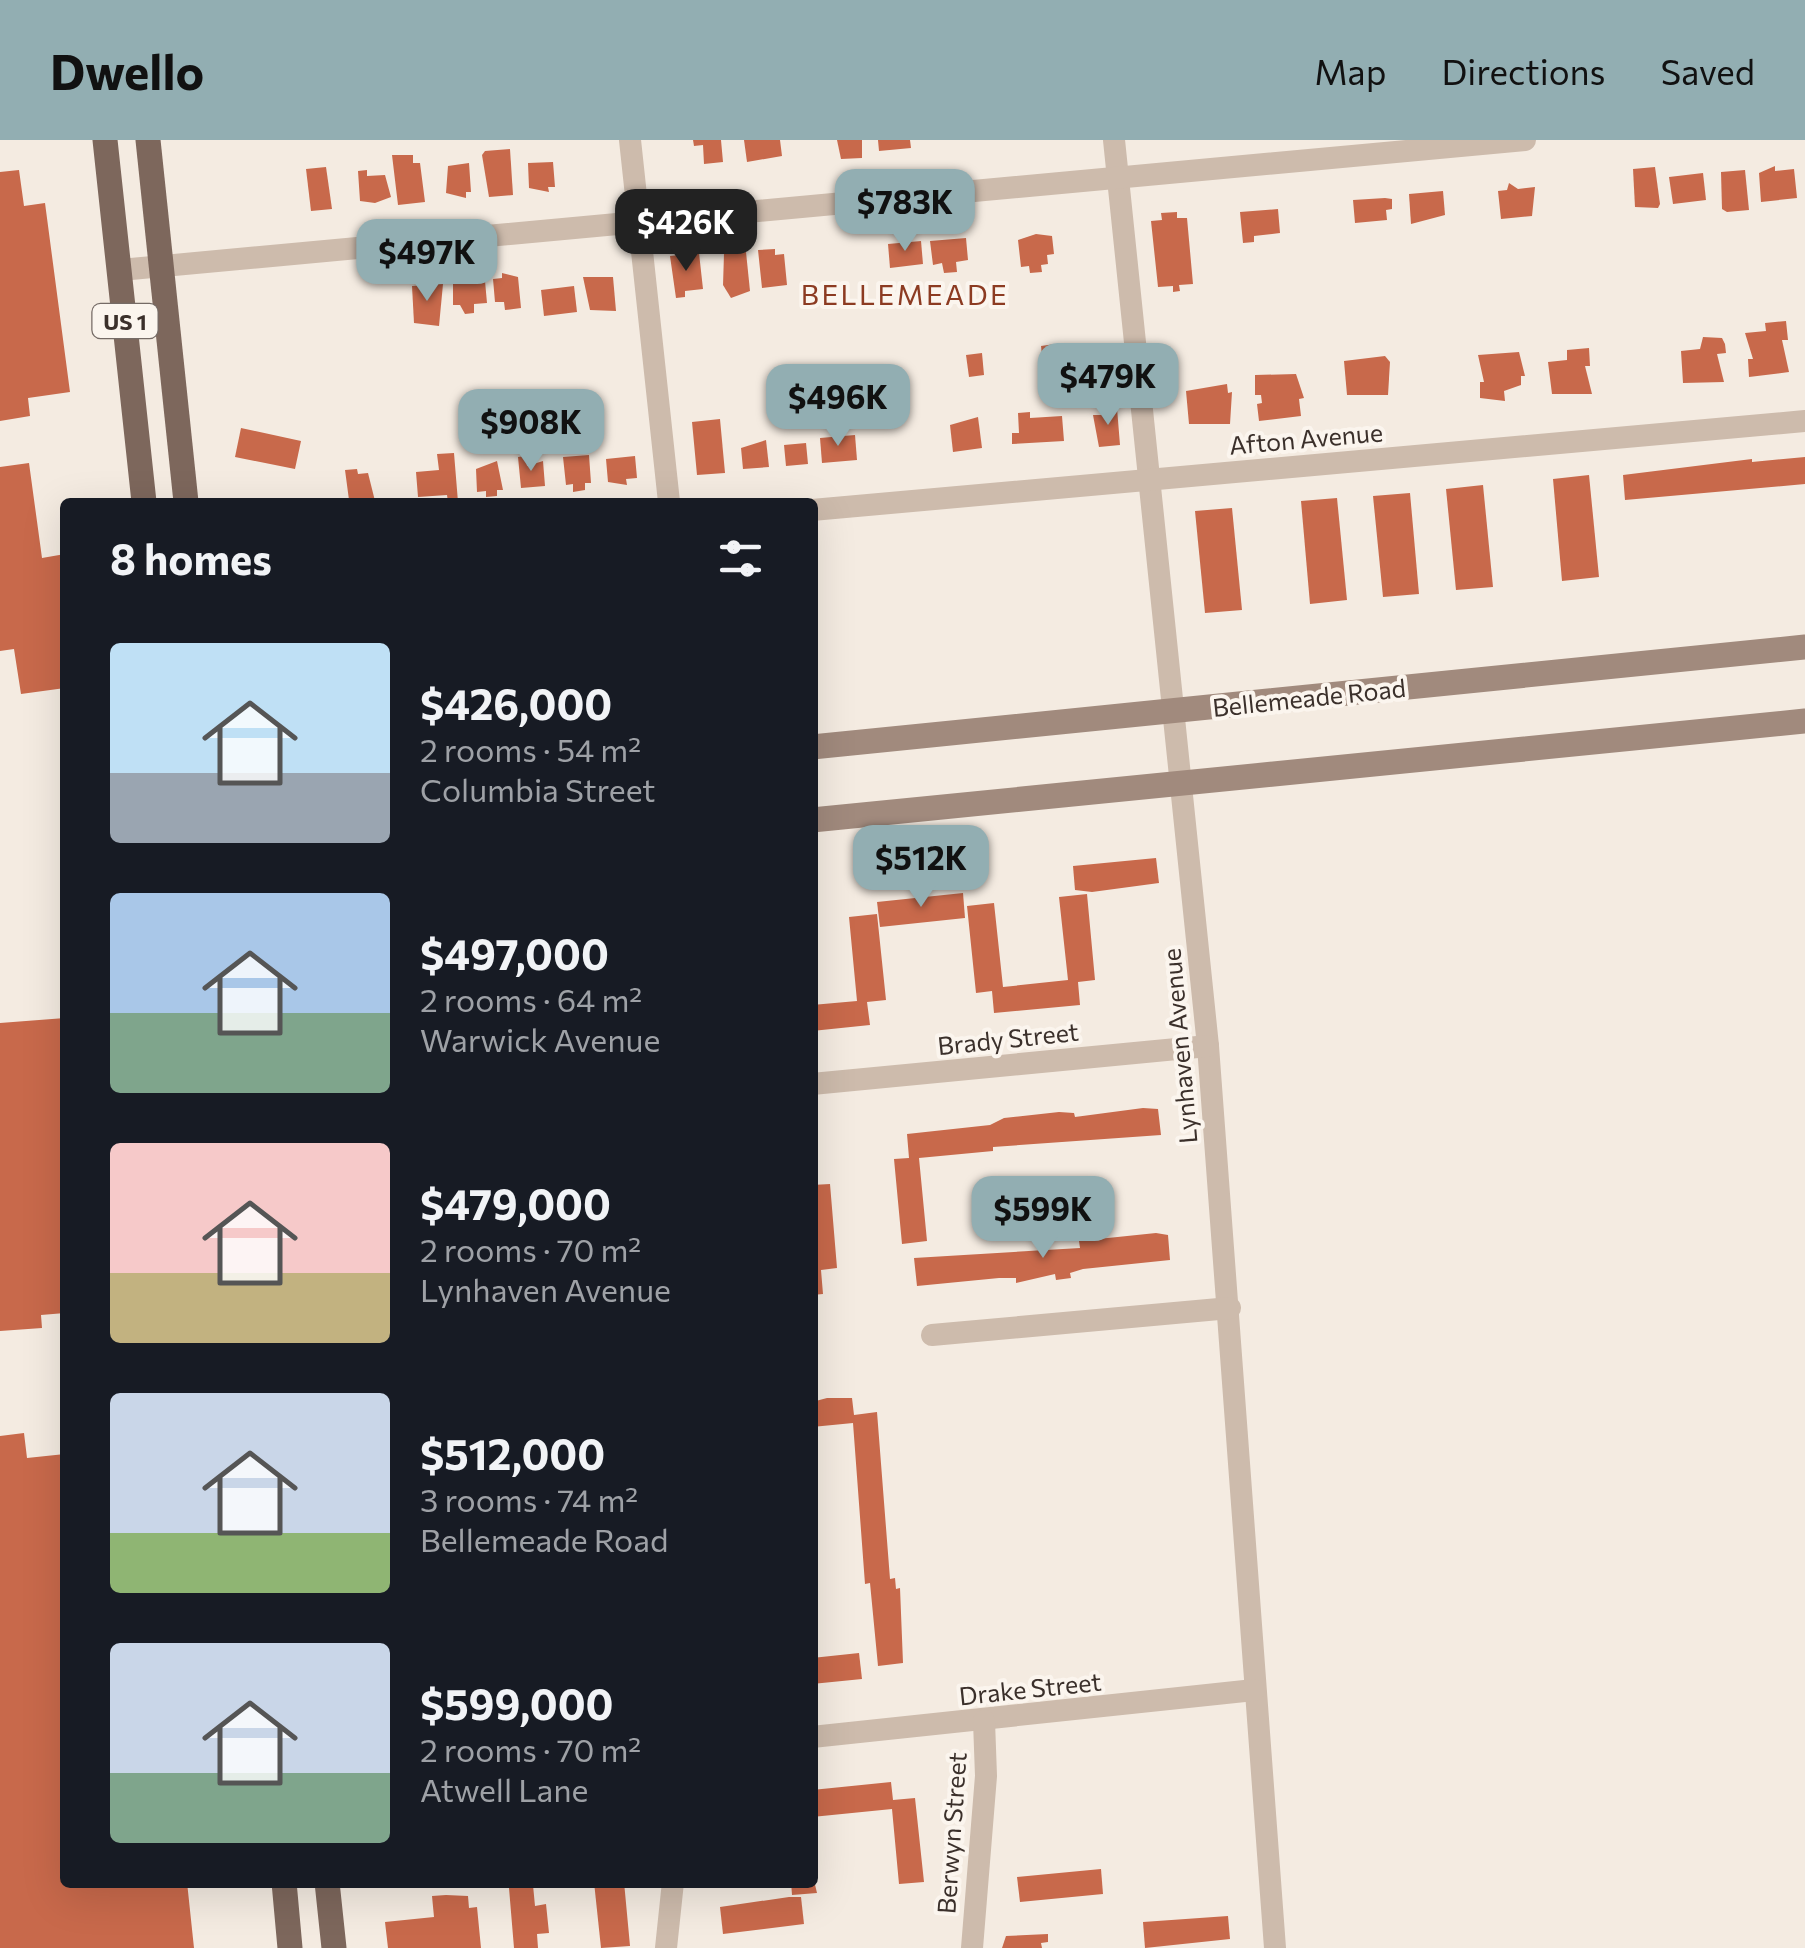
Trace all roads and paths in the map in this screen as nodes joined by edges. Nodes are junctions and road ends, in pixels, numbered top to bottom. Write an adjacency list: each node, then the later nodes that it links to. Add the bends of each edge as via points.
1 (105, 140): 9 (main road, US 1)
2 (148, 140): 8 (main road, US 1)
3 (630, 140): 7 (street)
4 (1114, 140): 6 (street, Lynhaven Avenue)
5 (1525, 140): 6 (street)
6 (1118, 177): 7 (street); 11 (street, Lynhaven Avenue)
7 (639, 221): 8 (street); 14 (street)
8 (162, 266): 9 (street); 13 (main road, US 1)
9 (120, 270): 12 (main road, US 1)
10 (1805, 421): 11 (street, Afton Avenue)
11 (1148, 480): 15 (street, Afton Avenue); 17 (street, Lynhaven Avenue)
12 (144, 498)
13 (186, 498)
14 (669, 498)
15 (818, 509)
16 (1805, 647): 17 (main road, Bellemeade Road)
17 (1174, 711): 19 (main road, Bellemeade Road); 20 (street, Lynhaven Avenue)
18 (1805, 721): 20 (main road)
19 (818, 746)
20 (1181, 783): 21 (main road); 22 (street, Lynhaven Avenue)
21 (818, 819)
22 (1208, 1046): 23 (street, Brady Street); 24 (street, Lynhaven Avenue)
23 (818, 1083)
24 (1230, 1308): 25 (street); 26 (street, Lynhaven Avenue)
25 (932, 1336)
26 (1254, 1690): 27 (street, Drake Street); 36 (street, Lynhaven Avenue)
27 (984, 1720): 28 (street, Drake Street); 35 (street, Berwyn Street)
28 (818, 1737)
29 (285, 1888): 32 (main road)
30 (329, 1888): 33 (main road)
31 (673, 1888): 34 (street)
32 (290, 1948)
33 (334, 1948)
34 (666, 1948)
35 (972, 1948)
36 (1275, 1948)

